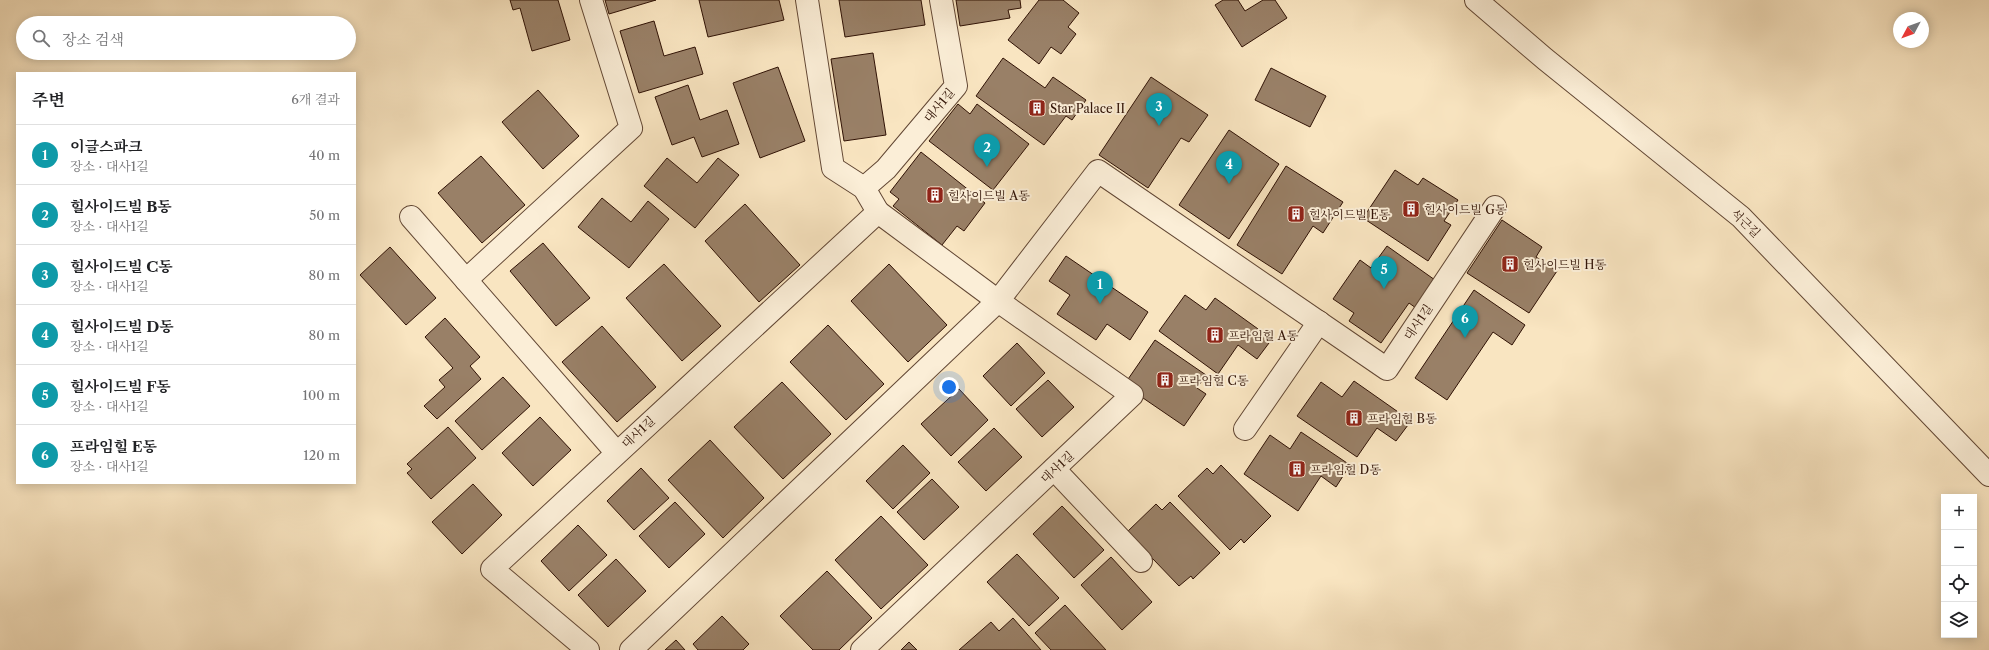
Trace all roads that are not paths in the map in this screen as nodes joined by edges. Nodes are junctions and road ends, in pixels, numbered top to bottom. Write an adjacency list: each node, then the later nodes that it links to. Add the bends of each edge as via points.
1 (590, 0): 9 (street, via 632,128)
2 (807, 0): 5 (street, 대사1길, via 833,168)
3 (941, 0): 5 (street, 대사1길, via 956,86 886,169)
4 (1476, 0): 15 (street, 석근길, via 1741,217)
5 (864, 188): 7 (street, 대사1길)
6 (1496, 207): 11 (street, 대사1길, via 1387,369)
7 (878, 212): 10 (street, 대사1길); 13 (street, 대사1길)
8 (411, 217): 9 (street)
9 (466, 280): 13 (street)
10 (998, 301): 11 (street, 대사1길, via 1098,171); 14 (street, 대사1길, via 1132,395); 18 (street, 대사1길)
11 (1319, 322): 12 (street)
12 (1245, 429)
13 (616, 452): 17 (street, 대사1길, via 492,568)
14 (1054, 469): 16 (street); 19 (street, 대사1길)
15 (1989, 475)
16 (1142, 561)
17 (588, 650)
18 (631, 650)
19 (862, 650)

